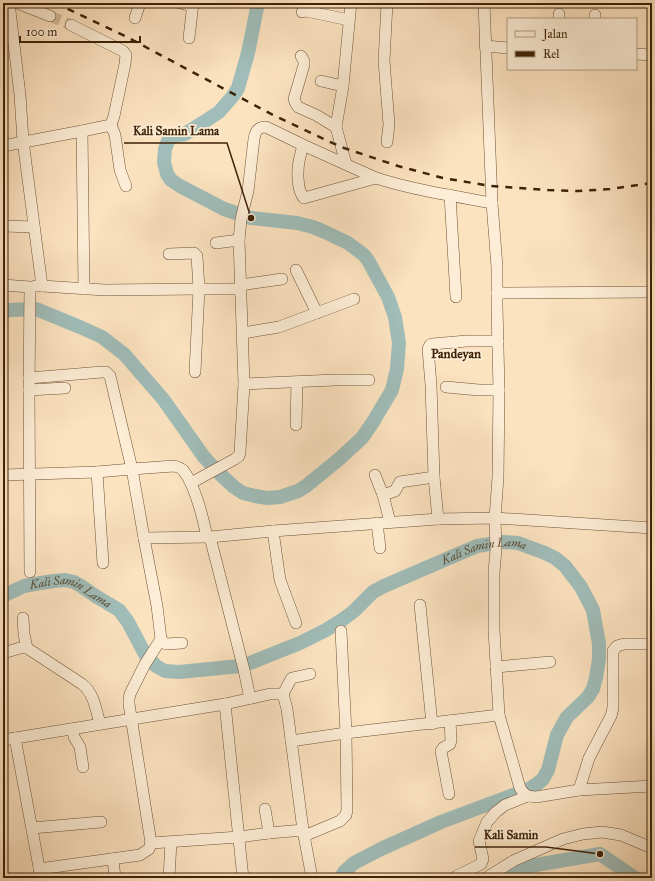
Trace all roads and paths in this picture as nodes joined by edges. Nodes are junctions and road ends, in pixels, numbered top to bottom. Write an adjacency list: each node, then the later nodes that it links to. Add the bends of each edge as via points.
1 (8, 3): 25 (street)
2 (17, 3): 10 (street)
3 (140, 3): 11 (street)
4 (180, 3): 8 (street)
5 (351, 3): 12 (street)
6 (387, 3): 26 (street, via 384,61 389,124)
7 (484, 3): 15 (street)
8 (193, 4): 14 (street)
9 (302, 12): 12 (street, via 306,10)
10 (50, 16)
11 (135, 18)
12 (349, 20): 21 (street)
13 (71, 25): 22 (street, via 123,51 126,55)
14 (189, 38)
15 (485, 46): 16 (street); 33 (street)
16 (507, 48)
17 (637, 54): 18 (street)
18 (652, 55)
19 (301, 56): 23 (street, via 304,65 294,99 296,104)
20 (321, 81): 21 (street)
21 (343, 86): 23 (street)
22 (111, 125): 24 (street); 31 (street, via 120,170)
23 (336, 127): 29 (street)
24 (82, 132): 25 (street); 45 (street)
25 (23, 141): 27 (street); 35 (street)
26 (387, 142)
27 (3, 146)
28 (302, 146): 29 (street); 30 (street, via 298,175 301,195 304,198); 36 (street, via 266,127 255,132)
29 (346, 164): 30 (street)
30 (376, 178): 32 (street)
31 (126, 186)
32 (450, 195): 33 (street); 49 (street)
33 (492, 203): 48 (street)
34 (3, 226): 35 (street)
35 (34, 227): 42 (street)
36 (239, 240): 37 (street); 44 (street)
37 (216, 242)
38 (169, 254): 46 (street, via 196,255)
39 (296, 270): 51 (street)
40 (282, 279): 44 (street)
41 (3, 285): 43 (street)
42 (42, 286): 43 (street); 45 (street)
43 (30, 287): 55 (street)
44 (240, 287): 46 (street); 52 (street)
45 (84, 289): 46 (street)
46 (199, 289): 54 (street)
47 (652, 292): 48 (street)
48 (497, 293): 53 (street)
49 (456, 298)
50 (354, 299): 51 (street)
51 (317, 313): 52 (street, via 273,329)
52 (243, 333): 58 (street)
53 (498, 341): 62 (street); 69 (street, via 432,344 428,349)
54 (195, 372)
55 (29, 378): 61 (street); 64 (street, via 108,373)
56 (369, 380): 57 (street)
57 (297, 382): 58 (street); 63 (street)
58 (244, 384): 70 (street, via 240,452 237,458)
59 (446, 387): 62 (street)
60 (65, 388): 61 (street)
61 (29, 390): 66 (street)
62 (499, 390): 72 (street)
63 (296, 425)
64 (132, 469): 65 (street); 70 (street, via 177,467 183,470); 79 (street)
65 (97, 472): 66 (street); 81 (street)
66 (30, 474): 67 (street); 82 (street)
67 (3, 475)
68 (375, 475): 71 (street)
69 (434, 477): 71 (street, via 400,482 395,491); 73 (street)
70 (191, 483): 78 (street)
71 (383, 495): 74 (street)
72 (495, 518): 73 (street); 76 (street); 93 (street)
73 (438, 519): 74 (street)
74 (390, 522): 75 (street)
75 (377, 523): 77 (street); 80 (street)
76 (652, 528)
77 (273, 531): 78 (street); 85 (street, via 280,580)
78 (208, 537): 79 (street); 96 (street)
79 (144, 538): 87 (street)
80 (380, 548)
81 (103, 563)
82 (30, 572)
83 (420, 605): 102 (street)
84 (23, 618): 90 (street)
85 (296, 623)
86 (341, 631): 104 (street)
87 (161, 639): 88 (street, via 166,644); 99 (street, via 130,694)
88 (182, 643)
89 (652, 644): 110 (street, via 624,644 617,646 613,651 614,708 589,758)
90 (27, 648): 91 (street); 101 (street, via 89,690)
91 (3, 653)
92 (550, 662): 93 (street)
93 (496, 667): 98 (street)
94 (310, 674): 95 (street, via 292,678)
95 (283, 694): 96 (street); 107 (street)
96 (250, 698): 97 (street)
97 (225, 704): 99 (street); 118 (street)
98 (499, 715): 100 (street); 112 (street, via 520,788)
99 (132, 718): 101 (street); 120 (street)
100 (450, 721): 102 (street); 111 (street, via 450,744 442,751)
101 (100, 724): 103 (street)
102 (432, 724): 104 (street)
103 (73, 729): 105 (street); 108 (street, via 80,747)
104 (346, 734): 107 (street); 117 (street, via 346,815 340,821)
105 (15, 738): 106 (street); 115 (street)
106 (3, 740)
107 (291, 742): 117 (street)
108 (83, 767)
109 (652, 786): 110 (street)
110 (579, 790): 112 (street)
111 (449, 794)
112 (528, 796): 123 (street, via 505,805 487,822 479,841 483,859)
113 (265, 809): 116 (street)
114 (100, 822): 115 (street)
115 (32, 828): 124 (street)
116 (269, 833): 117 (street); 118 (street)
117 (304, 833): 129 (street)
118 (239, 837): 119 (street); 128 (street)
119 (171, 842): 120 (street); 127 (street)
120 (151, 843): 122 (street, via 149,849 140,855)
121 (652, 848): 125 (street, via 621,835 602,832 583,834 563,839 513,861)
122 (113, 859): 124 (street); 126 (street)
123 (481, 864): 125 (street); 130 (street)
124 (40, 874)
125 (488, 877)
126 (114, 878)
127 (169, 878)
128 (244, 878)
129 (312, 878)
130 (453, 878)

